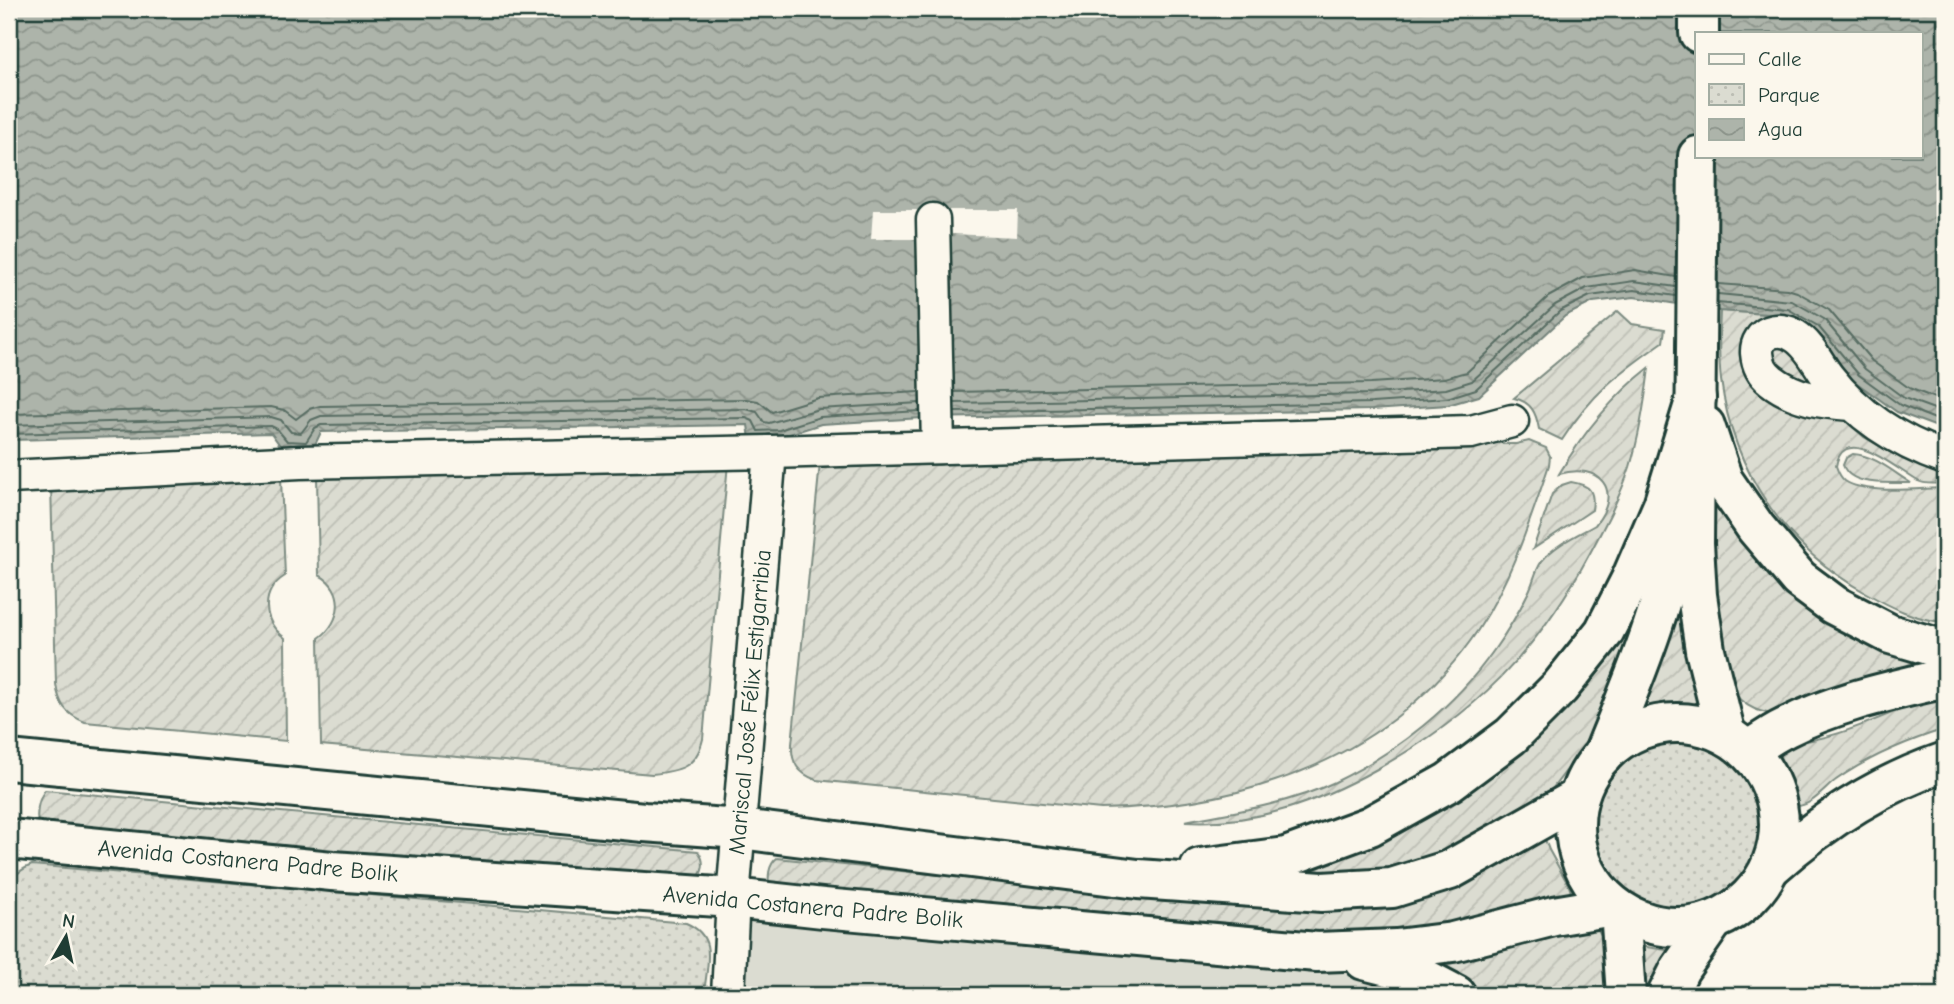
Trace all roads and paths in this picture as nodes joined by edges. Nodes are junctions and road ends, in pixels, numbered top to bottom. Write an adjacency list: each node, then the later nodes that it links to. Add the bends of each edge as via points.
1 (1699, 9): 2 (main road)
2 (1699, 32)
3 (1698, 158): 5 (main road)
4 (933, 220): 8 (street)
5 (1696, 398): 12 (main road, via 1723,480 1799,579 1835,605 1890,634); 14 (main road, via 1697,595 1705,650); 15 (main road, via 1674,552 1663,595); 22 (main road, via 1663,505 1604,632 1560,687 1511,736 1449,782 1370,826 1286,858)
6 (1852, 404): 10 (street, via 1879,427)
7 (1512, 421): 8 (street, via 1471,432)
8 (938, 447): 9 (street)
9 (770, 452): 11 (street, via 300,462); 19 (street, Mariscal José Félix Estigarribia)
10 (1945, 458)
11 (9, 477)
12 (1945, 650)
13 (1945, 678): 14 (main road, via 1825,710)
14 (1737, 743): 15 (main road, via 1701,725 1674,723 1623,738); 21 (main road, via 1770,780 1778,801 1780,833)
15 (1602, 755): 18 (main road)
16 (9, 760): 19 (main road)
17 (1945, 762): 21 (main road, via 1863,798 1808,834)
18 (1578, 798): 22 (main road, via 1450,870 1392,888 1322,892); 24 (main road, via 1574,828 1579,857 1593,884)
19 (740, 829): 22 (main road); 23 (street, Mariscal José Félix Estigarribia)
20 (9, 839): 23 (main road, Avenida Costanera Padre Bolik, via 332,871)
21 (1772, 866): 25 (main road, via 1759,889 1738,909)
22 (1138, 879)
23 (733, 898): 26 (main road, Avenida Costanera Padre Bolik); 27 (street, Mariscal José Félix Estigarribia)
24 (1617, 908): 25 (main road, via 1649,924 1681,928); 26 (main road, Avenida Costanera Padre Bolik, via 1553,916 1453,942); 29 (main road)
25 (1712, 923): 30 (main road)
26 (1317, 952): 28 (main road, via 1412,972)
27 (728, 995)
28 (1457, 995)
29 (1626, 995)
30 (1667, 995)

